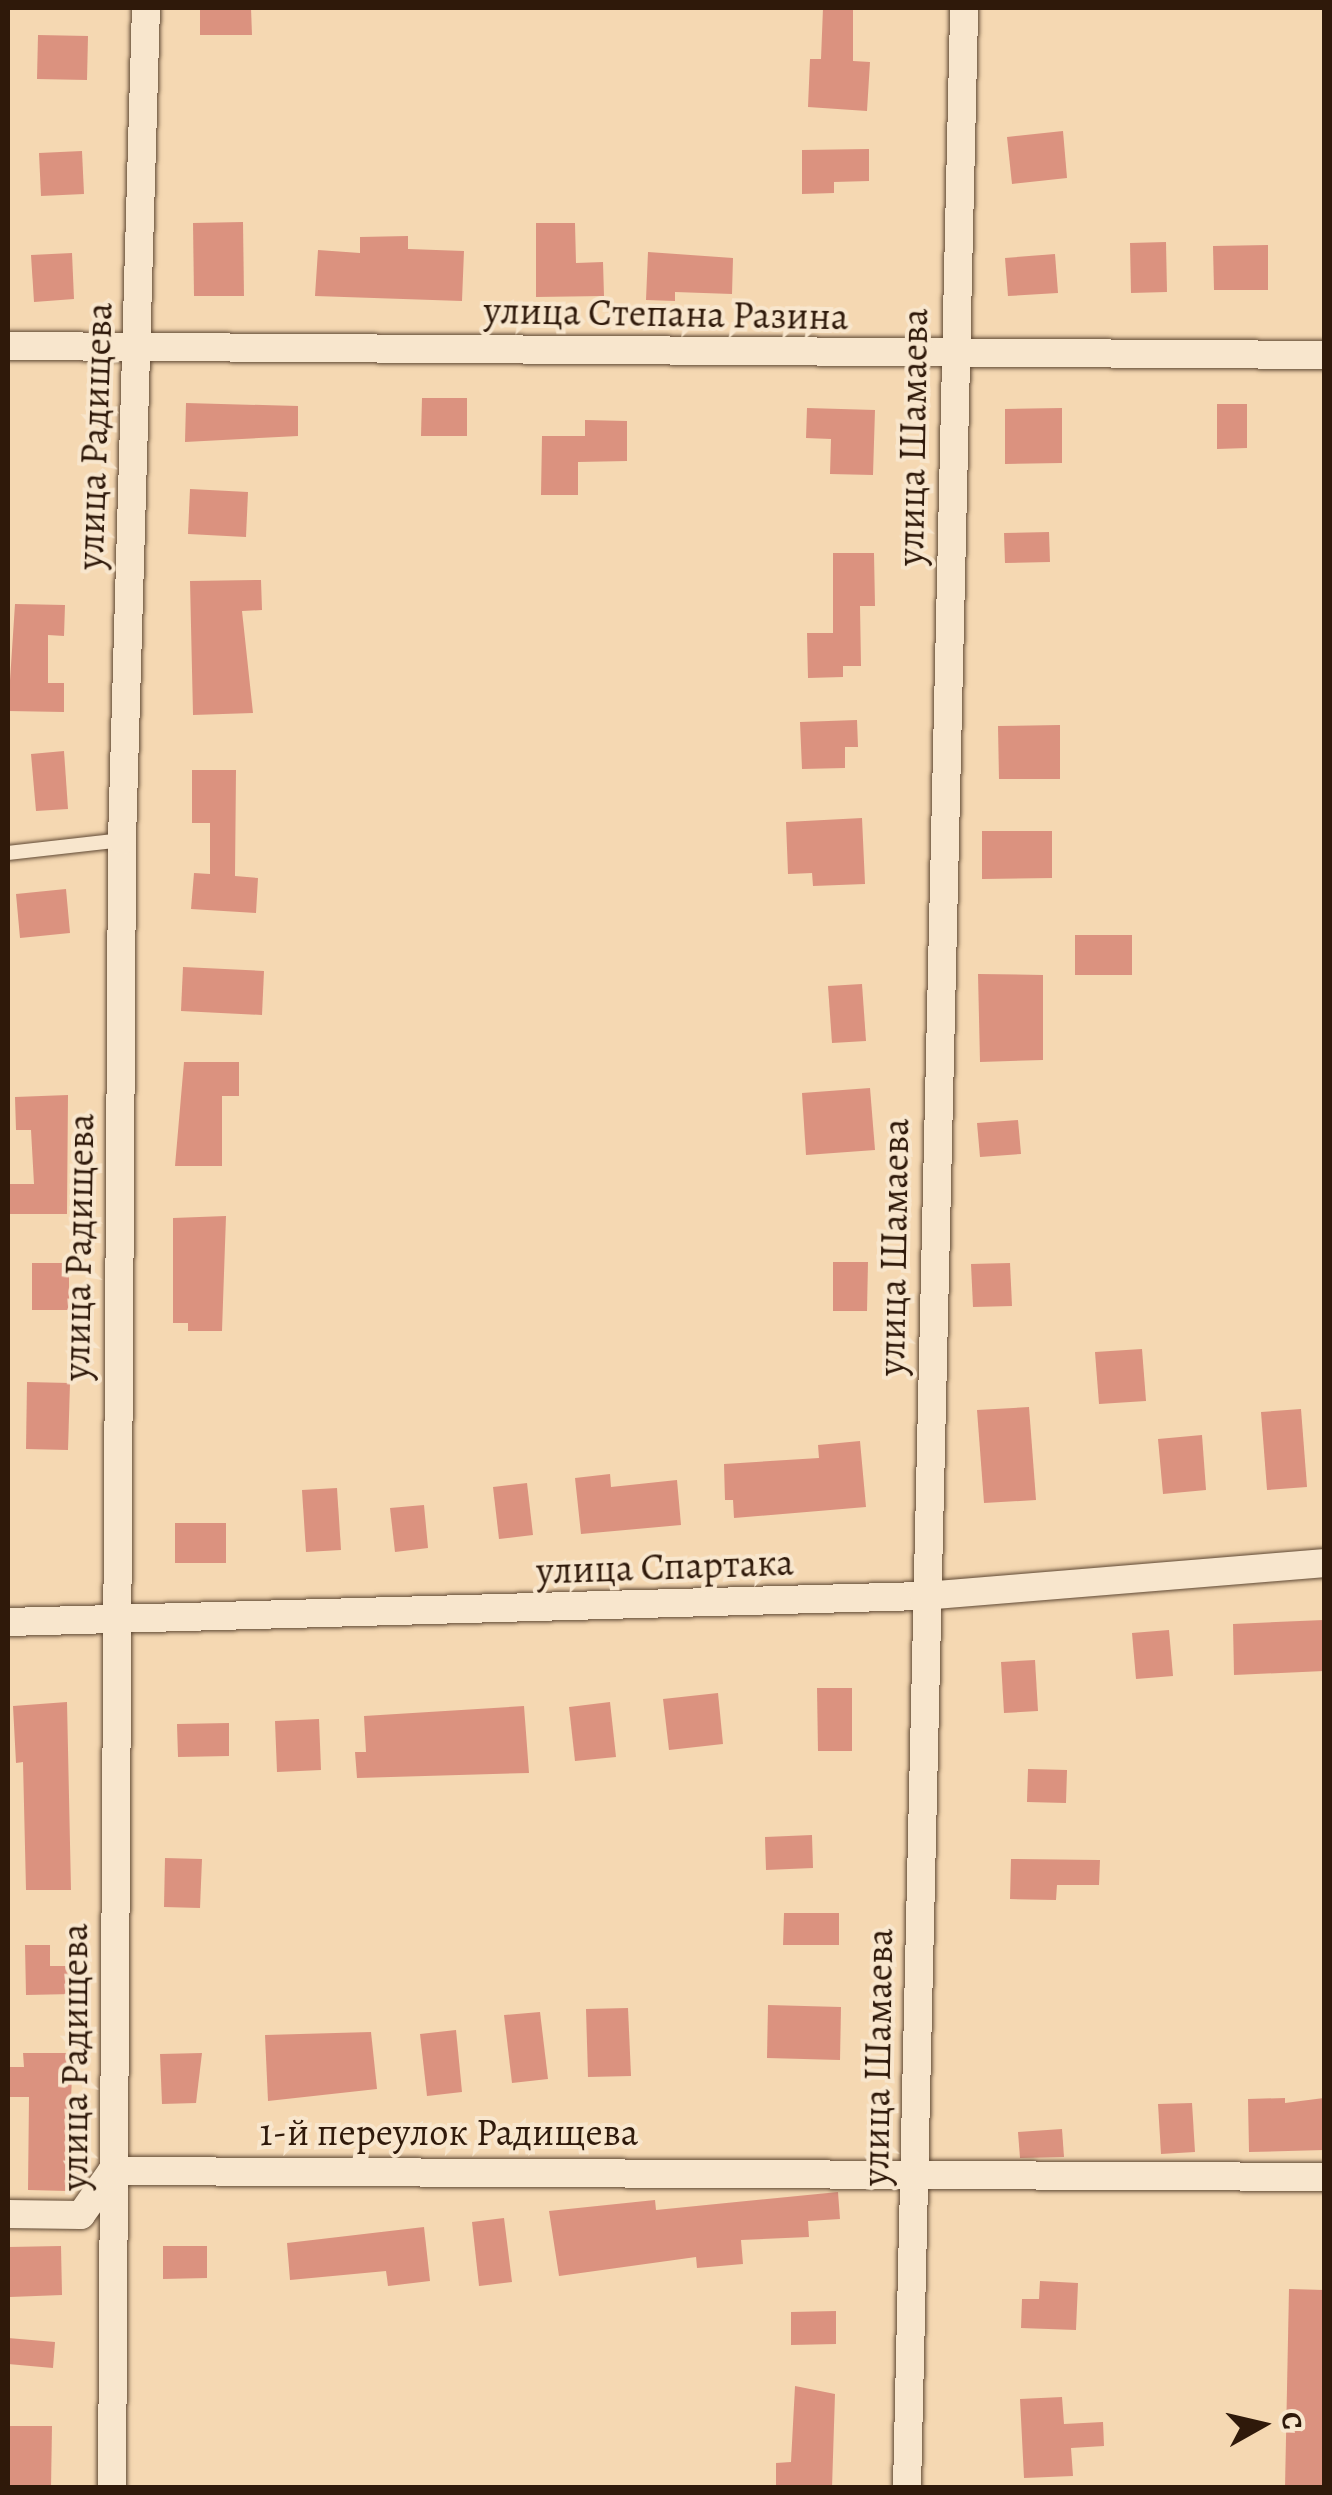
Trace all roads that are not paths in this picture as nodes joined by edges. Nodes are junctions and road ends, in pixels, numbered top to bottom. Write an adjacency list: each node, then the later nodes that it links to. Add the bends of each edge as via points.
1 (146, 8): 4 (street, улица Радищева)
2 (964, 8): 5 (street, улица Шамаева)
3 (8, 346): 4 (street, улица Степана Разина)
4 (134, 347): 5 (street, улица Степана Разина); 7 (street, улица Радищева)
5 (952, 354): 6 (street, улица Степана Разина); 10 (street, улица Шамаева)
6 (1324, 355)
7 (122, 840): 8 (lane); 12 (street, улица Радищева)
8 (8, 852)
9 (1324, 1563): 10 (street, улица Спартака)
10 (924, 1596): 12 (street, улица Спартака); 14 (street, улица Шамаева)
11 (8, 1622): 12 (street, улица Спартака)
12 (112, 1622): 13 (street, улица Радищева)
13 (112, 2170): 14 (street, 1-й переулок Радищева); 16 (street, via 81,2215); 17 (street, улица Радищева)
14 (914, 2170): 15 (street, 1-й переулок Радищева); 18 (street, улица Шамаева)
15 (1324, 2177)
16 (8, 2214)
17 (112, 2488)
18 (906, 2488)

